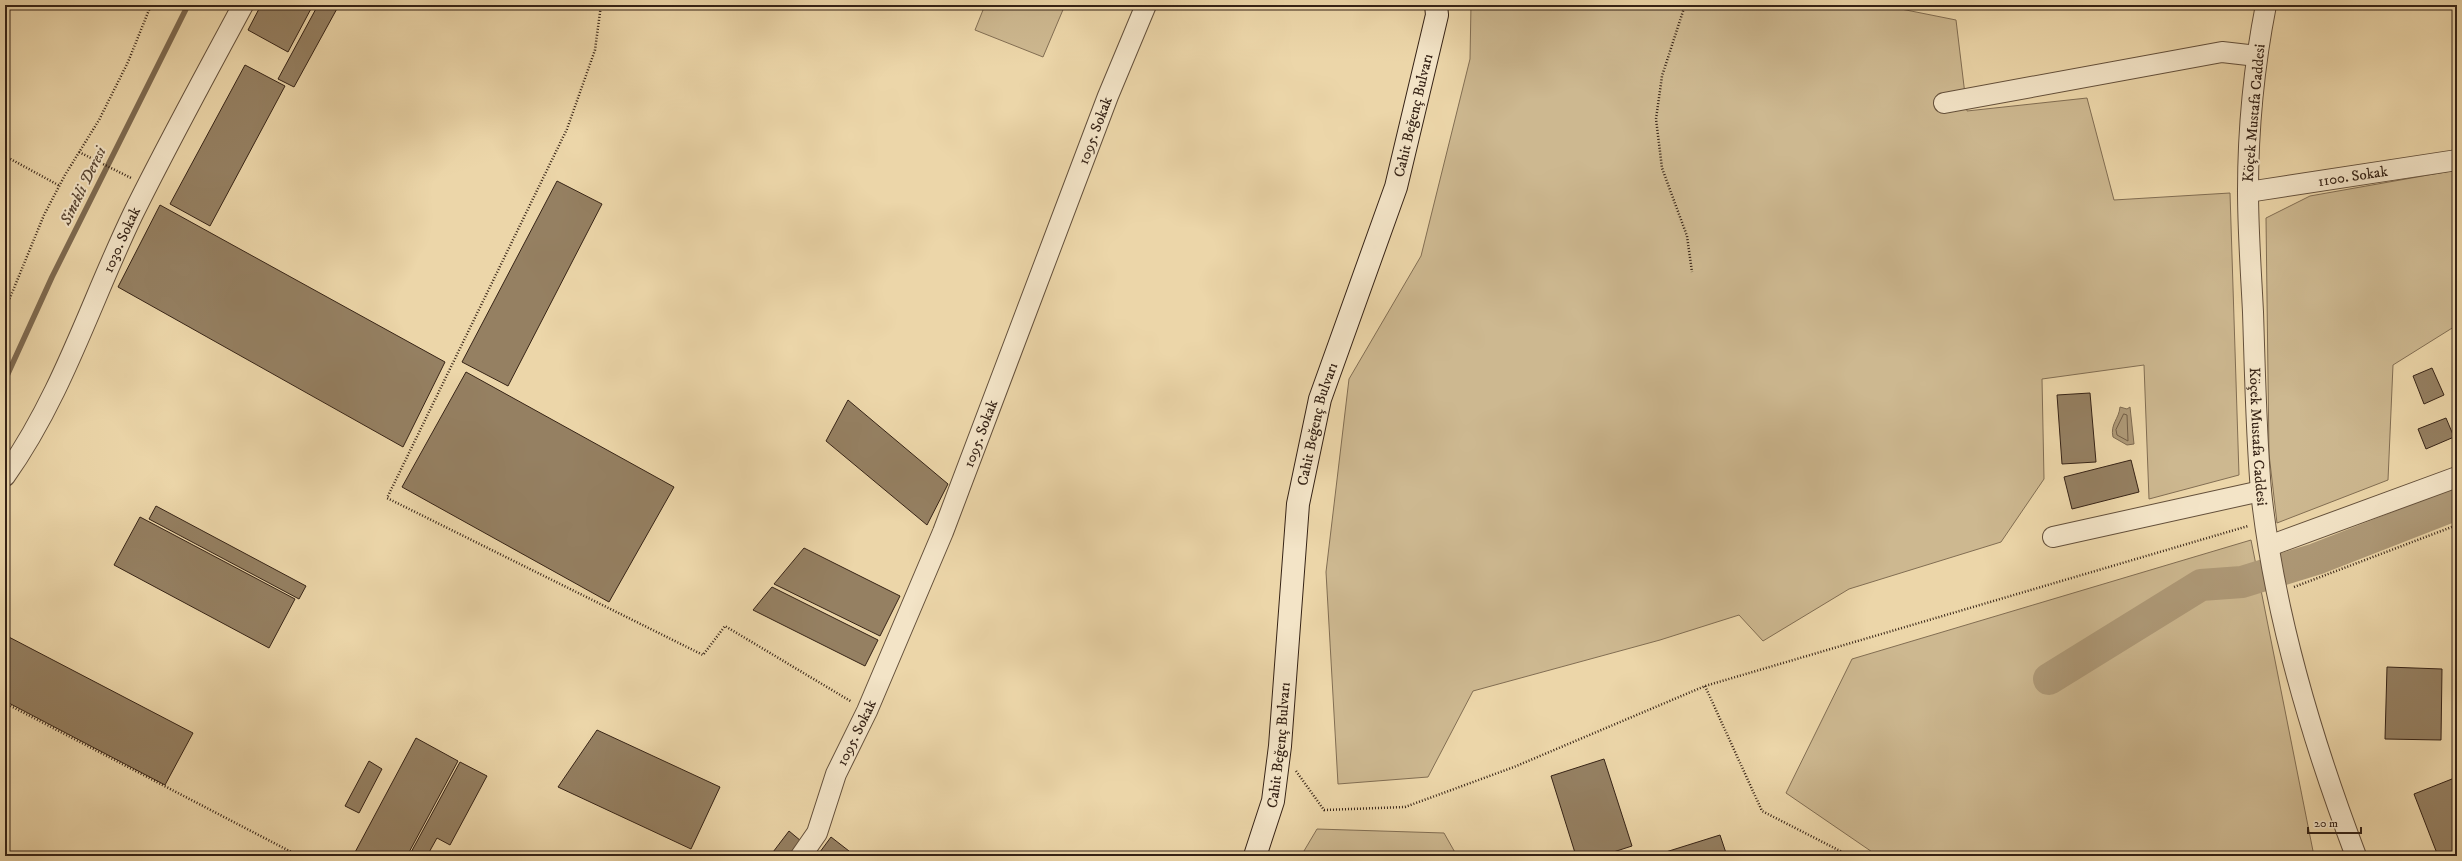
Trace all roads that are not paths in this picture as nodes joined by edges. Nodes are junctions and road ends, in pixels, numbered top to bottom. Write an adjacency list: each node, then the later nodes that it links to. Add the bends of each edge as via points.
1 (243, 5): 9 (street, 1030. Sokak, via 133,214 62,378 22,453)
2 (1146, 5): 14 (street, 1095. Sokak, via 1108,96 943,532 867,711 836,774 817,833)
3 (1436, 5): 15 (main road, Cahit Beğenç Bulvarı, via 1437,15 1396,187 1320,399 1298,504 1280,746 1273,801)
4 (2266, 5): 5 (street, Köçek Mustafa Caddesi)
5 (2257, 56): 6 (street, via 2222,52); 8 (street, Köçek Mustafa Caddesi, via 2250,125)
6 (1944, 103)
7 (2457, 160): 8 (street, 1100. Sokak)
8 (2248, 192): 11 (street, Köçek Mustafa Caddesi)
9 (5, 476)
10 (2457, 477): 13 (street)
11 (2261, 491): 12 (street); 13 (street, Köçek Mustafa Caddesi)
12 (2053, 537)
13 (2269, 546): 16 (street, Köçek Mustafa Caddesi, via 2301,694 2330,790)
14 (801, 856)
15 (1256, 856)
16 (2356, 856)

